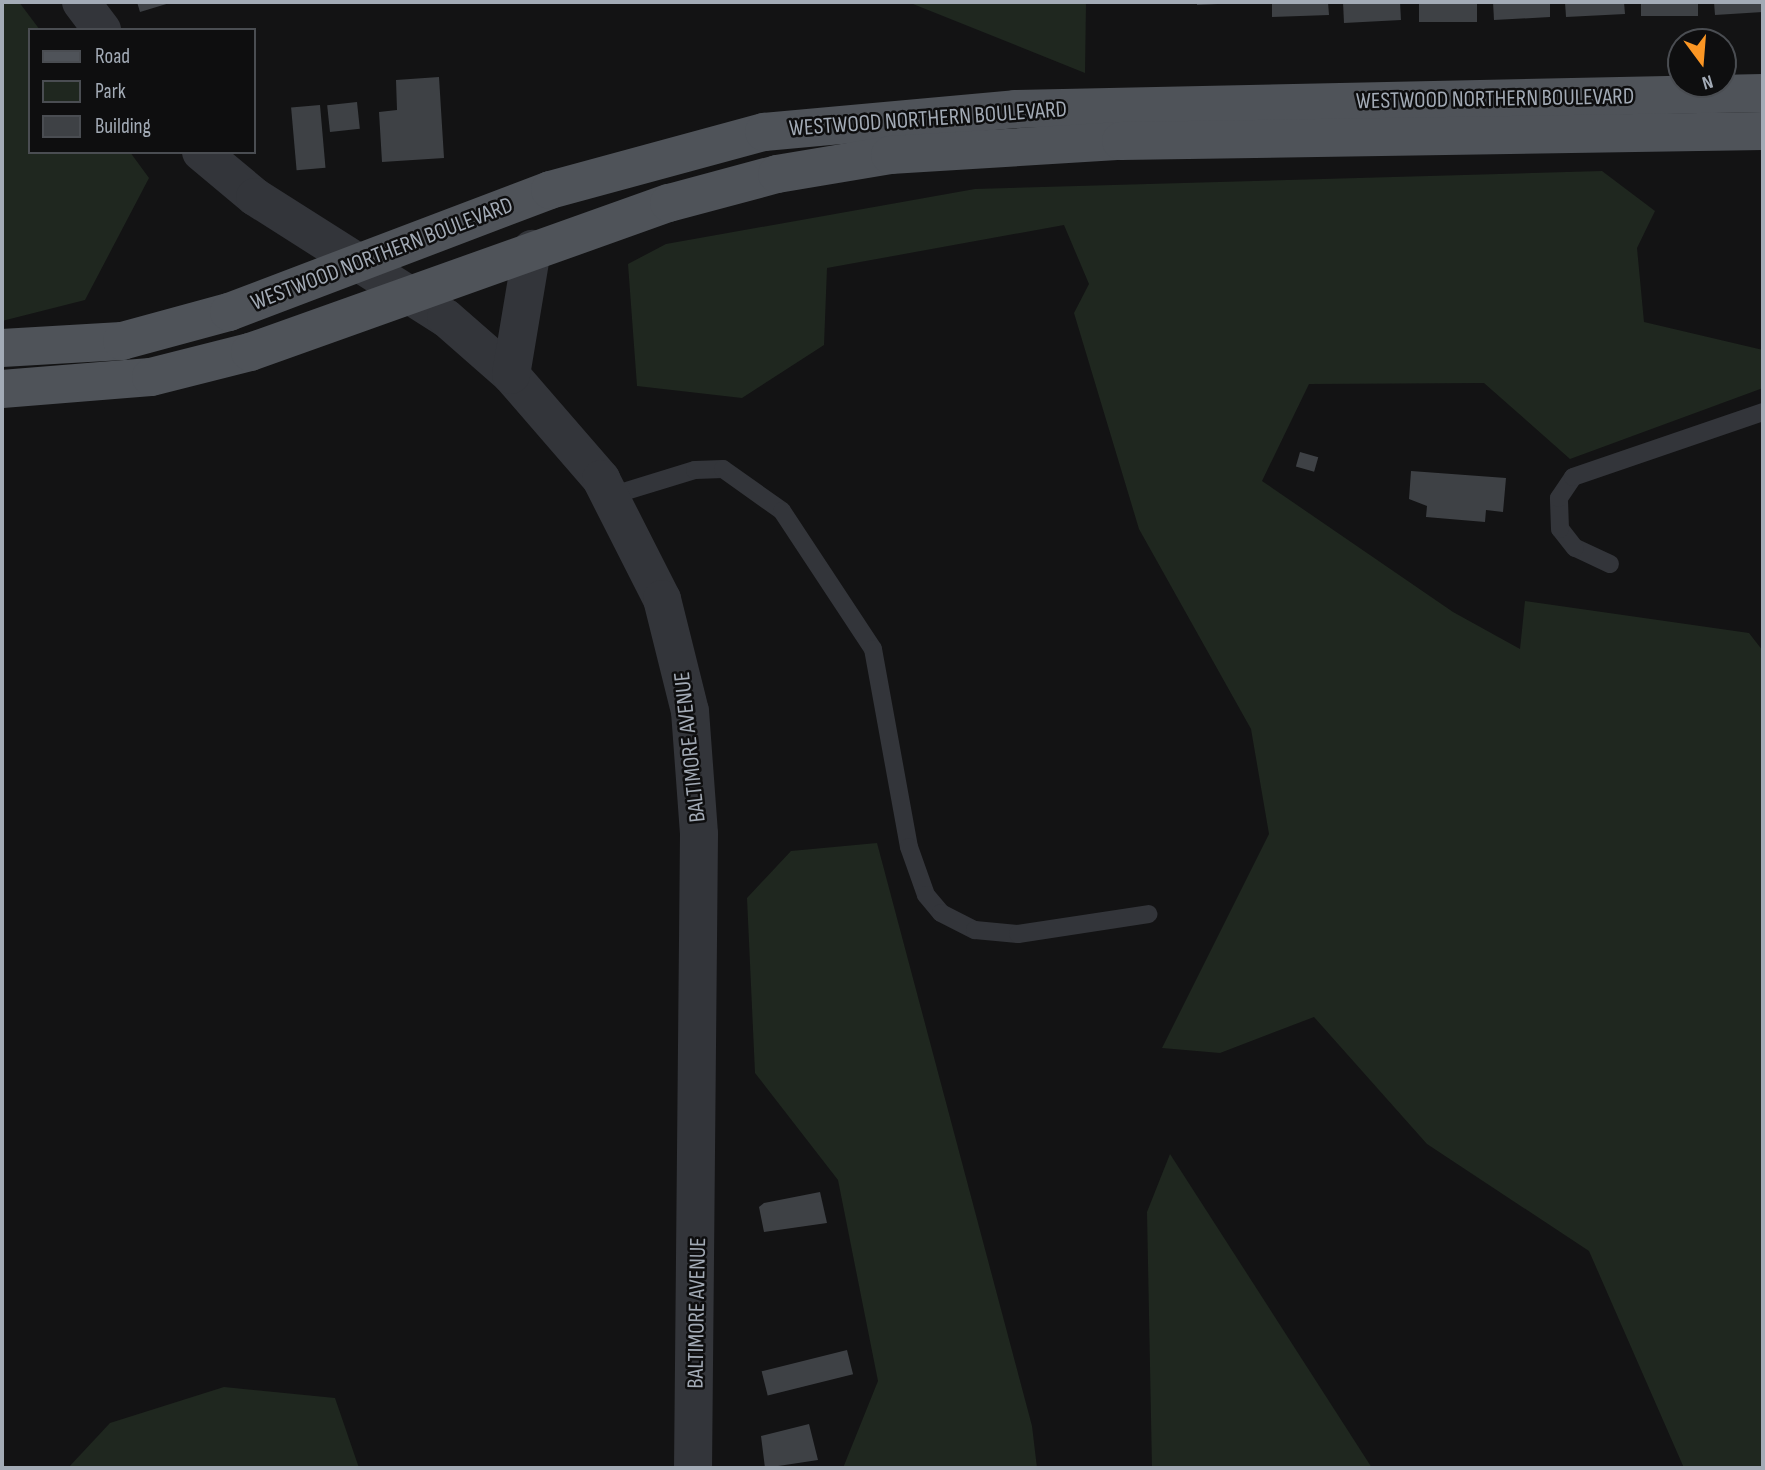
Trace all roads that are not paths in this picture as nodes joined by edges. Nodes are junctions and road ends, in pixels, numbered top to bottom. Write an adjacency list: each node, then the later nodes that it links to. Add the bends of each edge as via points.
1 (81, 2): 2 (street)
2 (100, 28)
3 (1763, 93): 7 (main road, WESTWOOD NORTHERN BOULEVARD, via 878,117 764,132 599,174)
4 (1763, 131): 6 (main road, WESTWOOD NORTHERN BOULEVARD, via 1121,141 890,155 777,174)
5 (203, 154): 7 (street, BALTIMORE AVENUE, via 255,197)
6 (532, 249): 8 (main road, WESTWOOD NORTHERN BOULEVARD); 10 (street)
7 (358, 263): 8 (street, BALTIMORE AVENUE); 9 (main road, WESTWOOD NORTHERN BOULEVARD, via 229,312 122,341)
8 (409, 295): 10 (street, BALTIMORE AVENUE); 11 (main road, WESTWOOD NORTHERN BOULEVARD, via 250,352 151,377)
9 (2, 348)
10 (511, 374): 13 (street, BALTIMORE AVENUE)
11 (2, 389)
12 (1763, 412): 14 (lane, via 1573,477 1559,498 1560,529 1575,548)
13 (610, 496): 15 (lane, via 695,470 723,469 782,511 873,649 909,847 926,895 941,913 975,930 1018,934); 16 (street, BALTIMORE AVENUE, via 679,648 696,775 699,1311)
14 (1610, 564)
15 (1148, 914)
16 (693, 1468)

